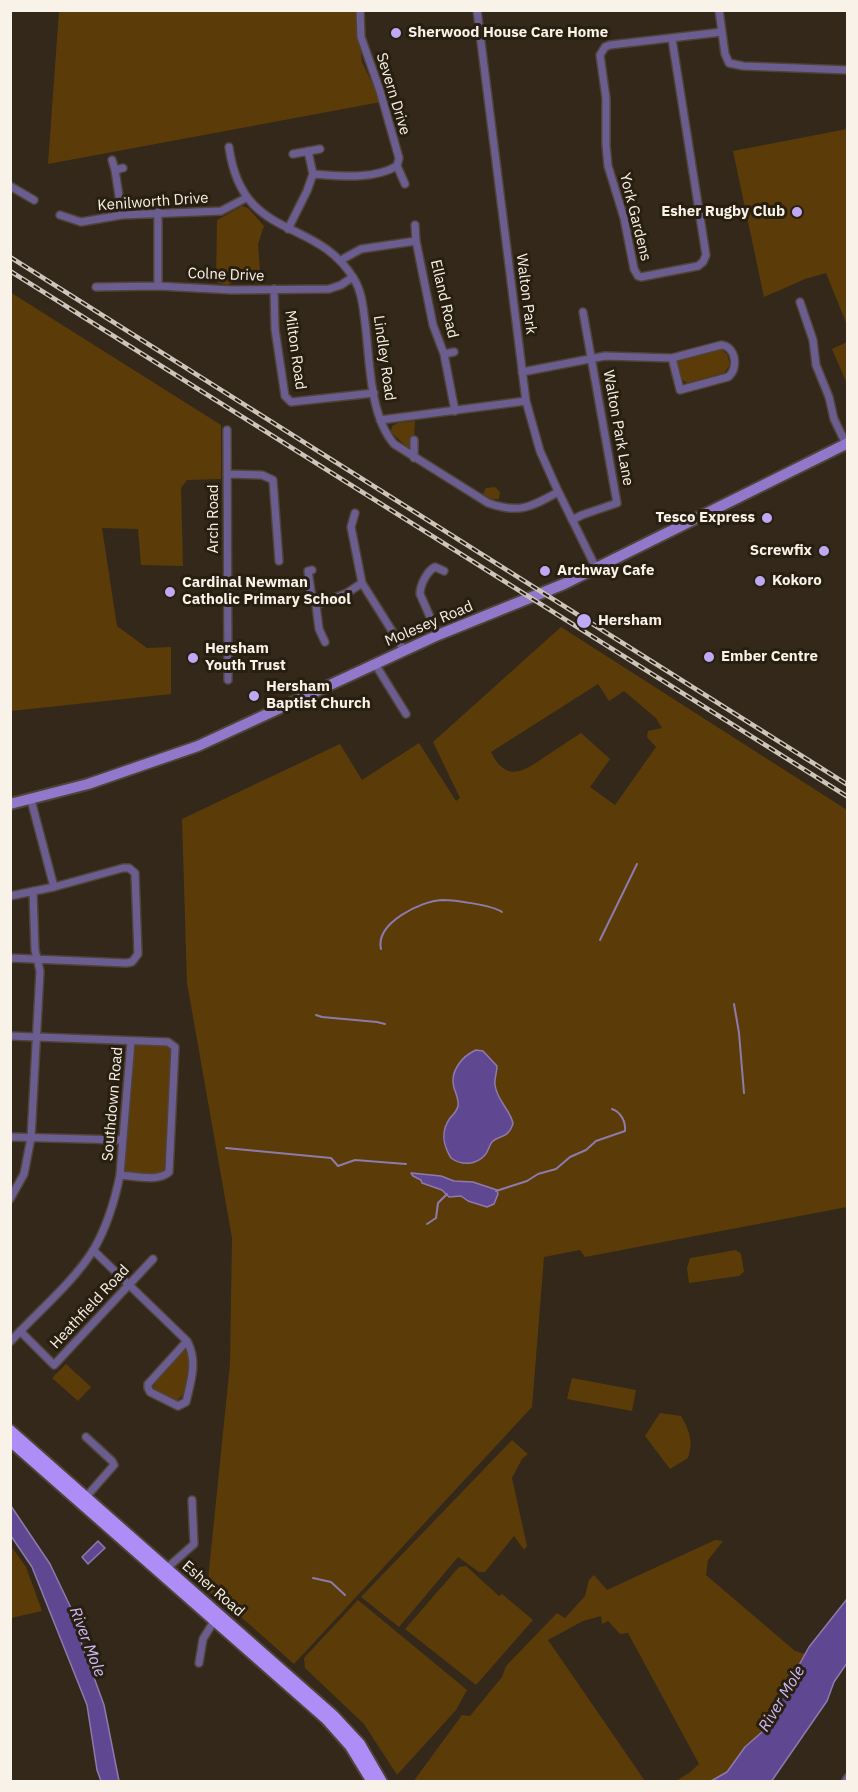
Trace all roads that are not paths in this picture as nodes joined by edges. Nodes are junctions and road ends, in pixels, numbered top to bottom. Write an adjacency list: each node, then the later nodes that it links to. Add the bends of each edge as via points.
1 (360, 10): 12 (street, Severn Drive, via 361,37 388,117 399,158)
2 (477, 10): 35 (street, Walton Park)
3 (719, 10): 4 (street)
4 (722, 32): 5 (street, York Gardens); 6 (street, via 726,59 733,64)
5 (672, 39): 5 (street, York Gardens, via 610,45 600,55 608,166 634,269 641,277 698,267 706,255)
6 (848, 70)
7 (229, 147): 16 (street, Lindley Road, via 231,164)
8 (320, 149): 9 (street)
9 (308, 151): 10 (street); 13 (street)
10 (293, 154)
11 (112, 160): 20 (street, via 118,169)
12 (397, 166): 13 (street, via 350,177); 14 (street, Severn Drive)
13 (313, 174): 22 (street)
14 (405, 184)
15 (10, 186): 17 (street)
16 (246, 198): 18 (street, Kenilworth Drive, via 221,211); 22 (street, Lindley Road)
17 (34, 201)
18 (158, 212): 20 (street, Kenilworth Drive); 26 (street)
19 (60, 215): 20 (street, Kenilworth Drive, via 81,222)
20 (122, 215)
21 (415, 225): 23 (street, Elland Road)
22 (288, 229): 24 (street, Lindley Road, via 327,248)
23 (416, 241): 24 (street, via 361,249); 32 (street, Elland Road, via 433,325)
24 (341, 260): 25 (street, Lindley Road)
25 (353, 277): 28 (street, Colne Drive, via 329,289); 36 (street, Lindley Road, via 362,300)
26 (158, 286): 27 (street, Colne Drive); 28 (street, Colne Drive)
27 (96, 287)
28 (274, 290): 36 (street, Milton Road, via 275,329 285,396 291,402)
29 (800, 302): 42 (street, via 813,340 816,365)
30 (583, 312): 33 (street, Walton Park Lane)
31 (454, 352): 32 (street, Elland Road)
32 (444, 354): 38 (street)
33 (592, 358): 34 (street); 35 (street); 47 (street, Walton Park Lane, via 617,503)
34 (672, 358): 34 (street, via 727,345 736,367 728,377 680,390)
35 (522, 372): 37 (street, Walton Park)
36 (374, 393): 39 (street, Lindley Road)
37 (526, 401): 38 (street); 45 (street, Walton Park, via 535,436)
38 (455, 411): 39 (street)
39 (380, 420): 43 (street, Lindley Road, via 384,433)
40 (227, 430): 44 (street, Arch Road)
41 (414, 440): 43 (street)
42 (847, 444): 49 (street, Molesey Road)
43 (414, 458): 45 (street, Lindley Road, via 488,503 505,509 527,507)
44 (227, 474): 48 (street, via 262,475 273,480); 58 (street, Arch Road)
45 (558, 492): 47 (street, Walton Park)
46 (356, 513): 52 (street, via 351,527)
47 (572, 520): 49 (street, Walton Park)
48 (279, 561)
49 (596, 568): 54 (street, Molesey Road)
50 (312, 570): 53 (street, via 308,571)
51 (444, 571): 54 (street, via 431,568 420,588)
52 (362, 583): 53 (street); 56 (street)
53 (316, 605): 55 (street)
54 (438, 635): 56 (street, Molesey Road)
55 (325, 642)
56 (404, 650): 57 (street, Molesey Road)
57 (375, 664): 59 (street); 60 (street, Molesey Road, via 198,746)
58 (228, 680)
59 (406, 714)
60 (31, 800): 61 (street, Molesey Road); 62 (street)
61 (10, 804)
62 (54, 887): 63 (street); 66 (street, via 123,868 133,870 138,954 126,963)
63 (33, 891): 64 (street); 66 (street)
64 (10, 896)
65 (10, 958): 66 (street)
66 (37, 959): 68 (street)
67 (10, 1036): 68 (street)
68 (37, 1036): 69 (street); 71 (street)
69 (131, 1041): 72 (street, Southdown Road); 73 (street, Southdown Road, via 168,1042 175,1047 171,1169 160,1177)
70 (10, 1137): 71 (street)
71 (31, 1138): 72 (street); 74 (street, via 24,1174)
72 (122, 1140): 73 (street, Southdown Road)
73 (120, 1175): 75 (street, Southdown Road, via 110,1212)
74 (10, 1199)
75 (93, 1250): 77 (street); 78 (street, Southdown Road)
76 (153, 1259): 77 (street, Heathfield Road)
77 (130, 1284): 78 (street, Heathfield Road, via 54,1365); 79 (street)
78 (20, 1331): 80 (street, Southdown Road)
79 (187, 1341): 79 (street, via 148,1384 150,1392 178,1406 186,1402 193,1370 193,1352)
80 (10, 1342)
81 (10, 1431): 84 (main road, Esher Road)
82 (86, 1437): 84 (street, via 114,1465)
83 (10, 1441): 87 (main road, Esher Road)
84 (86, 1497): 86 (main road, Esher Road)
85 (192, 1500): 86 (street, via 194,1544)
86 (166, 1568): 91 (main road, Esher Road, via 341,1722 366,1752)
87 (214, 1621): 88 (street, via 203,1639); 90 (main road, Esher Road, via 329,1723 357,1756)
88 (199, 1663)
89 (848, 1777): 92 (street)
90 (372, 1782)
91 (382, 1782)
92 (845, 1782)

